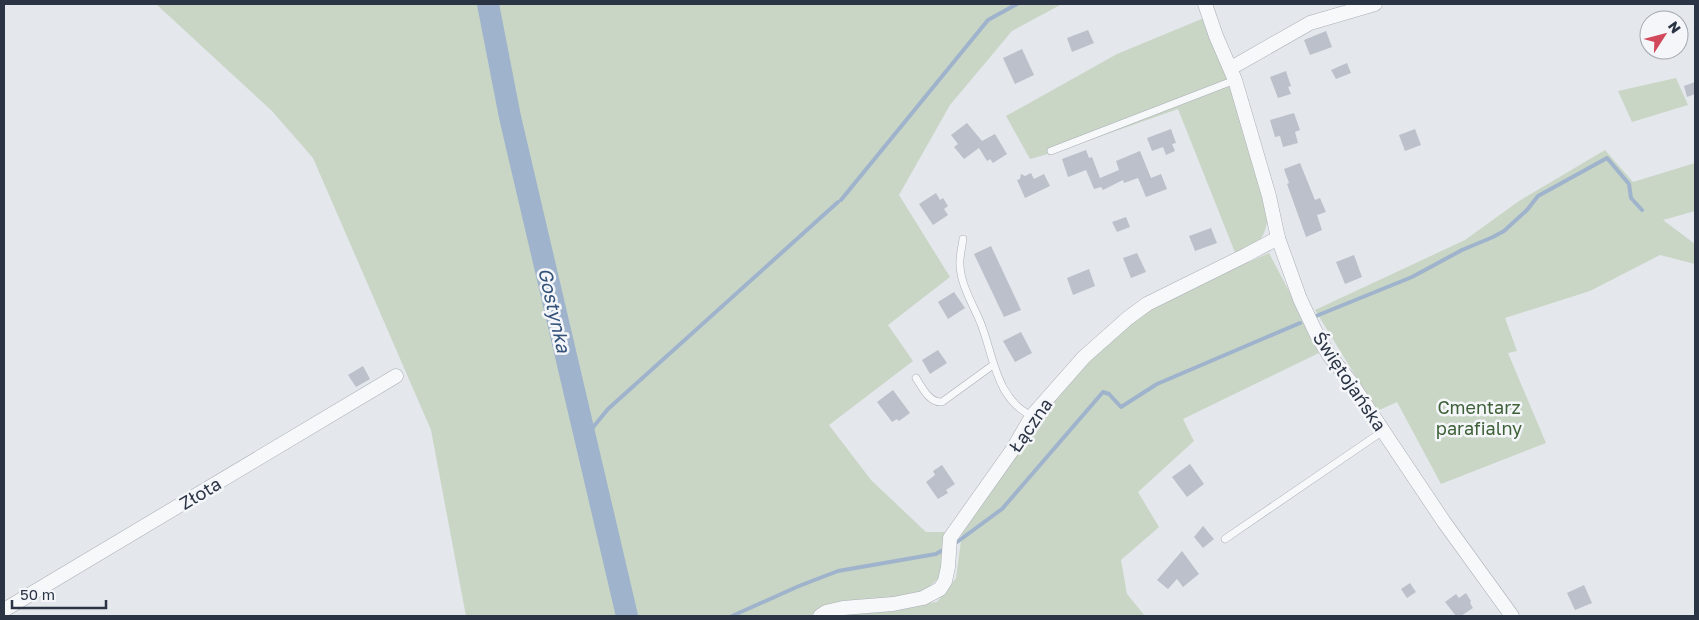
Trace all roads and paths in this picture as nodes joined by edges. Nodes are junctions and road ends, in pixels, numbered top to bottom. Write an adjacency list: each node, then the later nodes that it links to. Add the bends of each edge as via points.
1 (1205, 4): 3 (street, Świętojańska)
2 (1375, 4): 3 (street, via 1310,23)
3 (1233, 74): 4 (lane); 5 (street, Świętojańska)
4 (1051, 151)
5 (1278, 238): 10 (street, Łączna, via 1147,304 1084,357); 11 (street, Świętojańska, via 1317,335)
6 (963, 239): 7 (lane, via 962,280 982,326)
7 (993, 365): 9 (lane, via 942,402 931,399); 10 (lane, via 1010,399)
8 (396, 376): 13 (street, Złota)
9 (916, 378)
10 (1032, 416): 14 (street, Łączna, via 1013,449 950,538 948,566 940,589 922,598 843,608)
11 (1383, 430): 12 (lane); 15 (street, Świętojańska)
12 (1225, 539)
13 (4, 610)
14 (820, 616)
15 (1512, 616)

